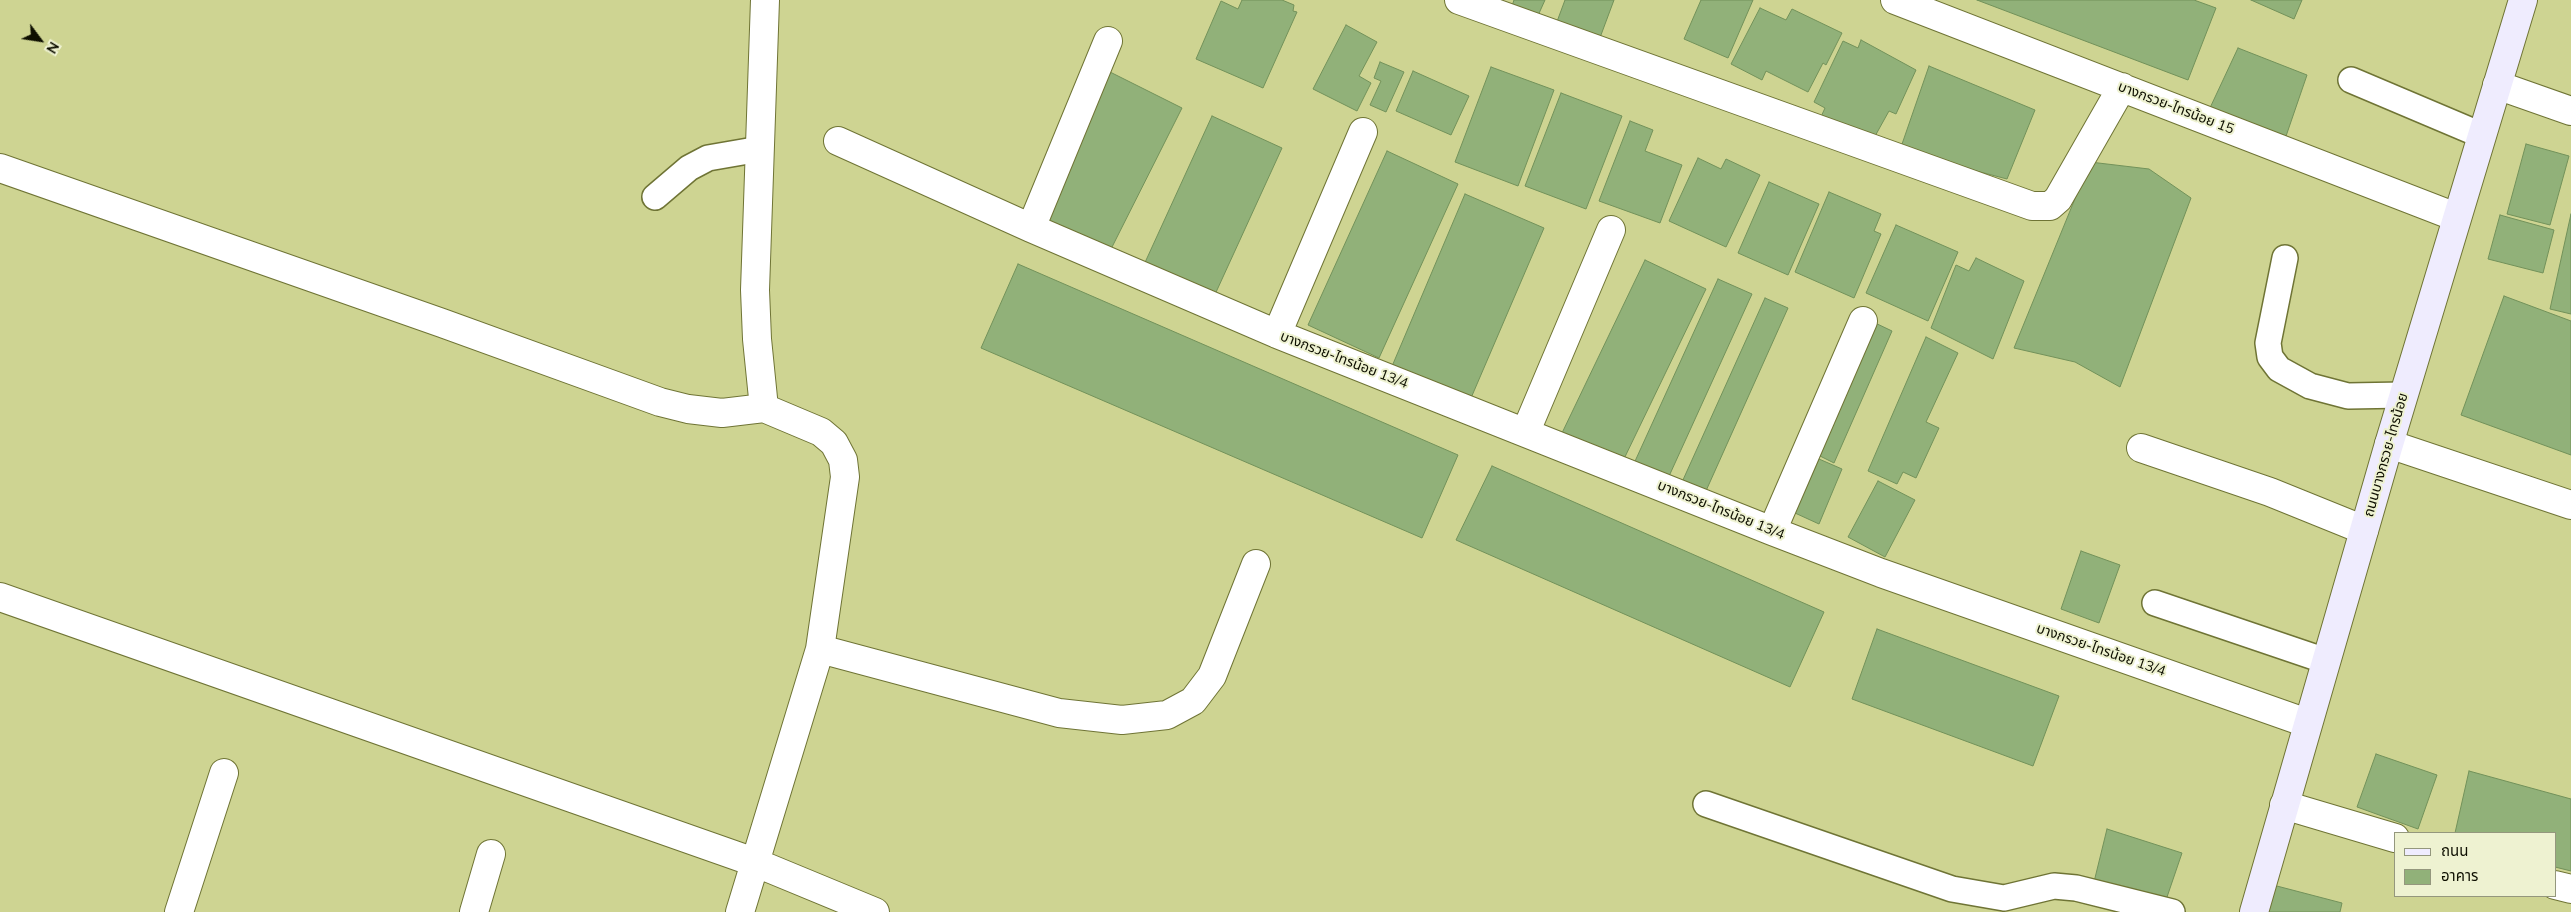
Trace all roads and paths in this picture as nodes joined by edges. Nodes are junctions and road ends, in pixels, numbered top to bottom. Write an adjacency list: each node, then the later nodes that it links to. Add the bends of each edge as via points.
1 (765, 0): 14 (street)
2 (1459, 0): 5 (street)
3 (1895, 0): 9 (street, บางกรวย-ไทรน้อย 15)
4 (2523, 0): 8 (main road, ถนนบางกรวย-ไทรน้อย)
5 (1505, 8): 9 (street, via 2032,206 2050,206 2058,199)
6 (1108, 41): 18 (street)
7 (2351, 80): 12 (lane)
8 (2497, 85): 10 (street); 12 (main road, ถนนบางกรวย-ไทรน้อย)
9 (2122, 87): 17 (street, บางกรวย-ไทรน้อย 15)
10 (2571, 111)
11 (1363, 132): 22 (street)
12 (2481, 134): 17 (main road, ถนนบางกรวย-ไทรน้อย)
13 (838, 141): 18 (street, บางกรวย-ไทรน้อย 13/4)
14 (760, 149): 16 (lane, via 708,158 689,168); 24 (street, via 754,290)
15 (0, 168): 24 (street, via 660,402 722,413)
16 (655, 197)
17 (2456, 217): 23 (main road, ถนนบางกรวย-ไทรน้อย)
18 (1031, 228): 22 (street, บางกรวย-ไทรน้อย 13/4)
19 (1611, 230): 25 (street)
20 (2285, 258): 23 (lane, via 2268,343 2270,357 2279,369 2310,386 2348,396)
21 (1863, 322): 30 (street)
22 (1277, 334): 25 (street, บางกรวย-ไทรน้อย 13/4)
23 (2404, 394): 26 (main road, ถนนบางกรวย-ไทรน้อย)
24 (764, 408): 34 (street, via 821,432 834,443 843,460 845,477)
25 (1526, 431): 30 (street, บางกรวย-ไทรน้อย 13/4)
26 (2389, 444): 28 (street); 29 (main road, ถนนบางกรวย-ไทรน้อย)
27 (2141, 448): 29 (street, via 2270,492)
28 (2571, 505)
29 (2364, 530): 35 (main road, ถนนบางกรวย-ไทรน้อย)
30 (1772, 531): 36 (street, บางกรวย-ไทรน้อย 13/4)
31 (1256, 564): 34 (street, via 1212,676 1193,701 1167,715 1122,720 1059,712)
32 (0, 597): 42 (street)
33 (2155, 602): 35 (lane)
34 (820, 649): 42 (street)
35 (2326, 661): 36 (main road, ถนนบางกรวย-ไทรน้อย)
36 (2307, 723): 39 (main road, ถนนบางกรวย-ไทรน้อย)
37 (224, 773): 46 (street)
38 (1706, 804): 45 (lane)
39 (2284, 805): 40 (street); 51 (main road, ถนนบางกรวย-ไทรน้อย)
40 (2394, 838)
41 (491, 854): 47 (street)
42 (754, 862): 48 (street); 49 (street)
43 (2556, 885): 44 (street)
44 (2571, 889)
45 (2004, 905): 50 (lane, via 2054,886 2076,888)
46 (179, 912)
47 (474, 912)
48 (740, 912)
49 (875, 912)
50 (2172, 912)
51 (2254, 912)

